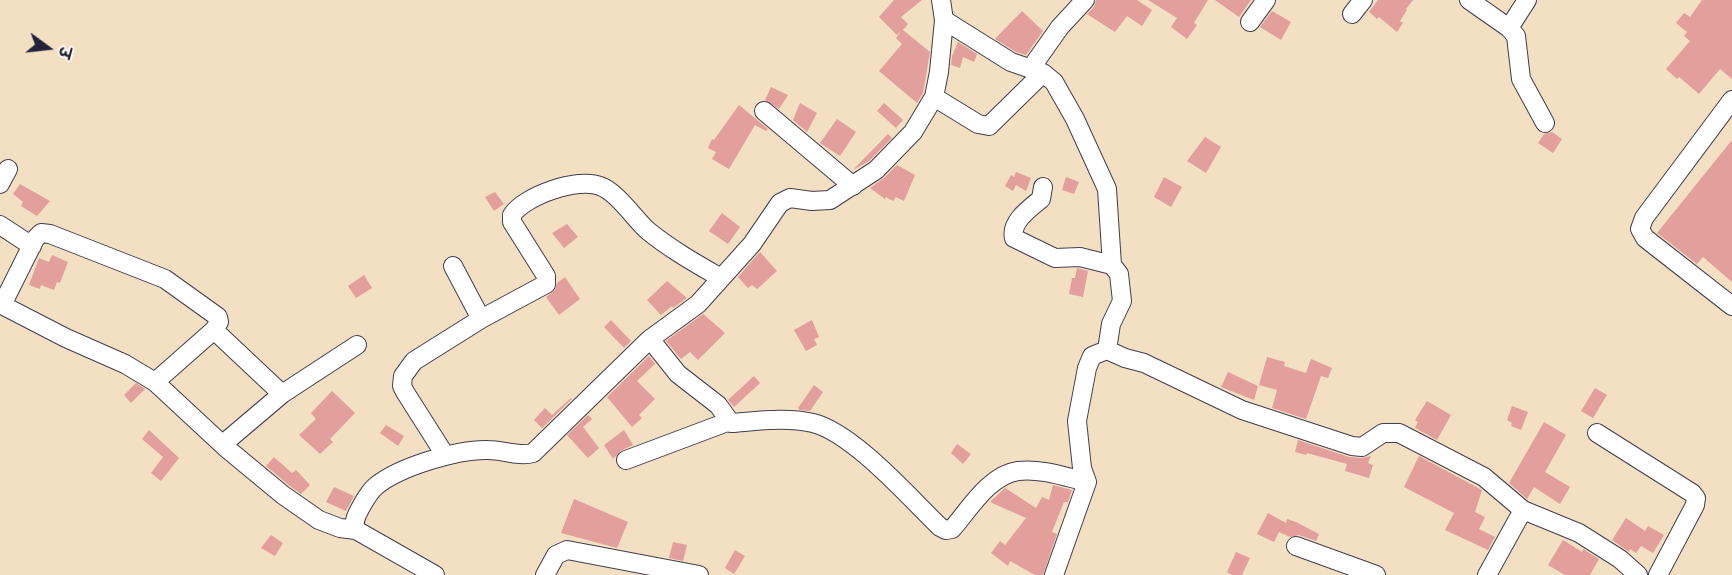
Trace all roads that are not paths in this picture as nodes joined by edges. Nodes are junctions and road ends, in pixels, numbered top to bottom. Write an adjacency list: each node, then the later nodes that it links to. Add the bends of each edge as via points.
1 (940, 0): 6 (street)
2 (1085, 0): 9 (street, via 1048,43)
3 (1266, 0): 7 (street)
4 (1469, 0): 8 (street)
5 (1527, 0): 8 (street)
6 (944, 20): 9 (street, via 1011,62); 10 (street)
7 (1250, 22)
8 (1509, 28): 13 (street, via 1518,40 1521,79)
9 (1037, 71): 10 (street, via 989,126 978,124); 18 (street, via 1054,82 1104,180 1109,200)
10 (934, 97): 14 (street, via 913,132 876,170)
11 (1732, 100): 22 (street, via 1644,218 1640,229 1644,238)
12 (764, 111): 14 (street)
13 (1545, 123)
14 (853, 186): 20 (street, via 830,200 785,199)
15 (1044, 187): 18 (street, via 1041,199 1027,209 1016,226 1014,238 1055,258 1080,257)
16 (0, 225): 17 (street)
17 (32, 246): 21 (street); 24 (street, via 38,235 50,234 153,273 176,285 218,318)
18 (1112, 265): 27 (street, via 1119,274 1122,301 1111,324)
19 (453, 266): 23 (street)
20 (721, 278): 23 (street, via 675,252 604,188 579,183 545,193 513,213 512,222 547,281 543,287); 25 (street, via 698,304)
21 (1, 304): 28 (street)
22 (1732, 306)
23 (481, 319): 33 (street, via 414,361 403,376 405,392)
24 (214, 330): 28 (street); 29 (street)
25 (650, 339): 30 (street, via 678,374 718,405); 33 (street, via 533,453 482,450)
26 (357, 345): 29 (street)
27 (1107, 350): 35 (street, via 1092,356 1077,421); 36 (street, via 1144,363 1242,410 1352,446 1362,447 1383,434 1399,433 1484,477)
28 (155, 382): 32 (street)
29 (282, 394): 32 (street)
30 (730, 421): 34 (street); 35 (street, via 801,421 835,432 946,530 952,529 993,484 1012,472 1034,471)
31 (1597, 433): 46 (street, via 1696,498)
32 (223, 444): 37 (street, via 314,517)
33 (446, 455): 37 (street, via 390,476 374,487 355,519)
34 (626, 460)
35 (1087, 482): 43 (street)
36 (1523, 510): 44 (street); 45 (street, via 1579,533)
37 (356, 530): 40 (street)
38 (1296, 546): 39 (street)
39 (1372, 574)
40 (435, 575)
41 (545, 575): 42 (street, via 556,555 567,550)
42 (699, 575)
43 (1054, 575)
44 (1487, 575)
45 (1638, 575)
46 (1659, 575)

